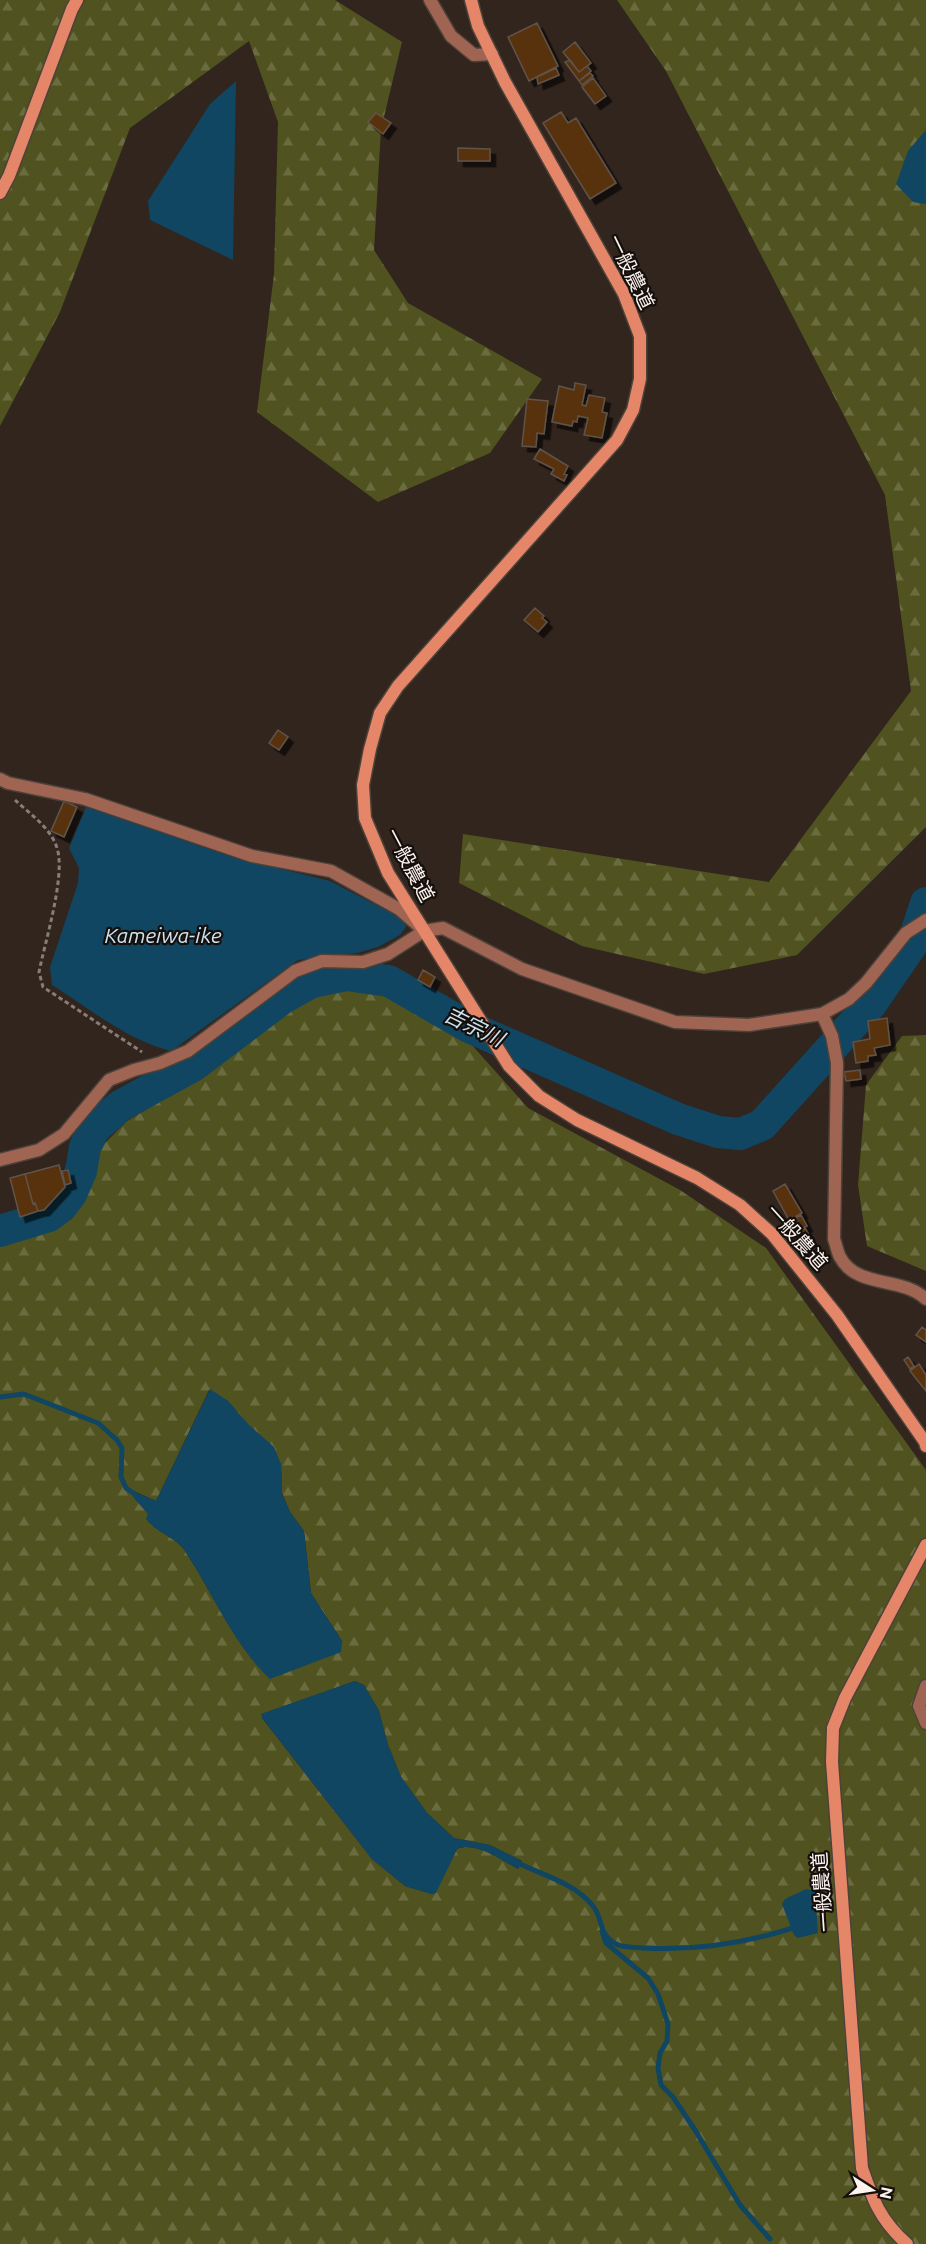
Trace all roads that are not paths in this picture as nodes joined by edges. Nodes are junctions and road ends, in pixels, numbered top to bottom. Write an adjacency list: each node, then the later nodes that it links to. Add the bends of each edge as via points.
1 (77, 0): 5 (street)
2 (430, 0): 4 (street, via 452,36 474,55)
3 (471, 0): 4 (street, 一般農道)
4 (492, 54): 8 (street, 一般農道, via 624,294 640,336 640,379 633,410 617,440 398,686 380,713 363,785 365,818 388,873)
5 (0, 193)
6 (0, 779): 8 (street, via 86,799 252,856 331,871 399,909)
7 (926, 920): 9 (street, via 906,933 849,999)
8 (424, 931): 9 (street, via 443,928 522,969 675,1022 749,1024); 10 (street, via 388,954 363,962 322,961 296,970 188,1051 109,1080 64,1134 39,1150); 12 (street, 一般農道, via 509,1066 539,1096 577,1120 697,1178 740,1205 772,1234 837,1315)
9 (822, 1014): 11 (street, via 832,1036 837,1063 834,1239 840,1258 854,1273 906,1286)
10 (0, 1160)
11 (926, 1299)
12 (926, 1446)
13 (926, 1545): 16 (street, 一般農道, via 845,1698 833,1728 832,1762 862,2168 873,2203)
14 (926, 1686): 15 (street, via 919,1706)
15 (926, 1723)
16 (907, 2244)

